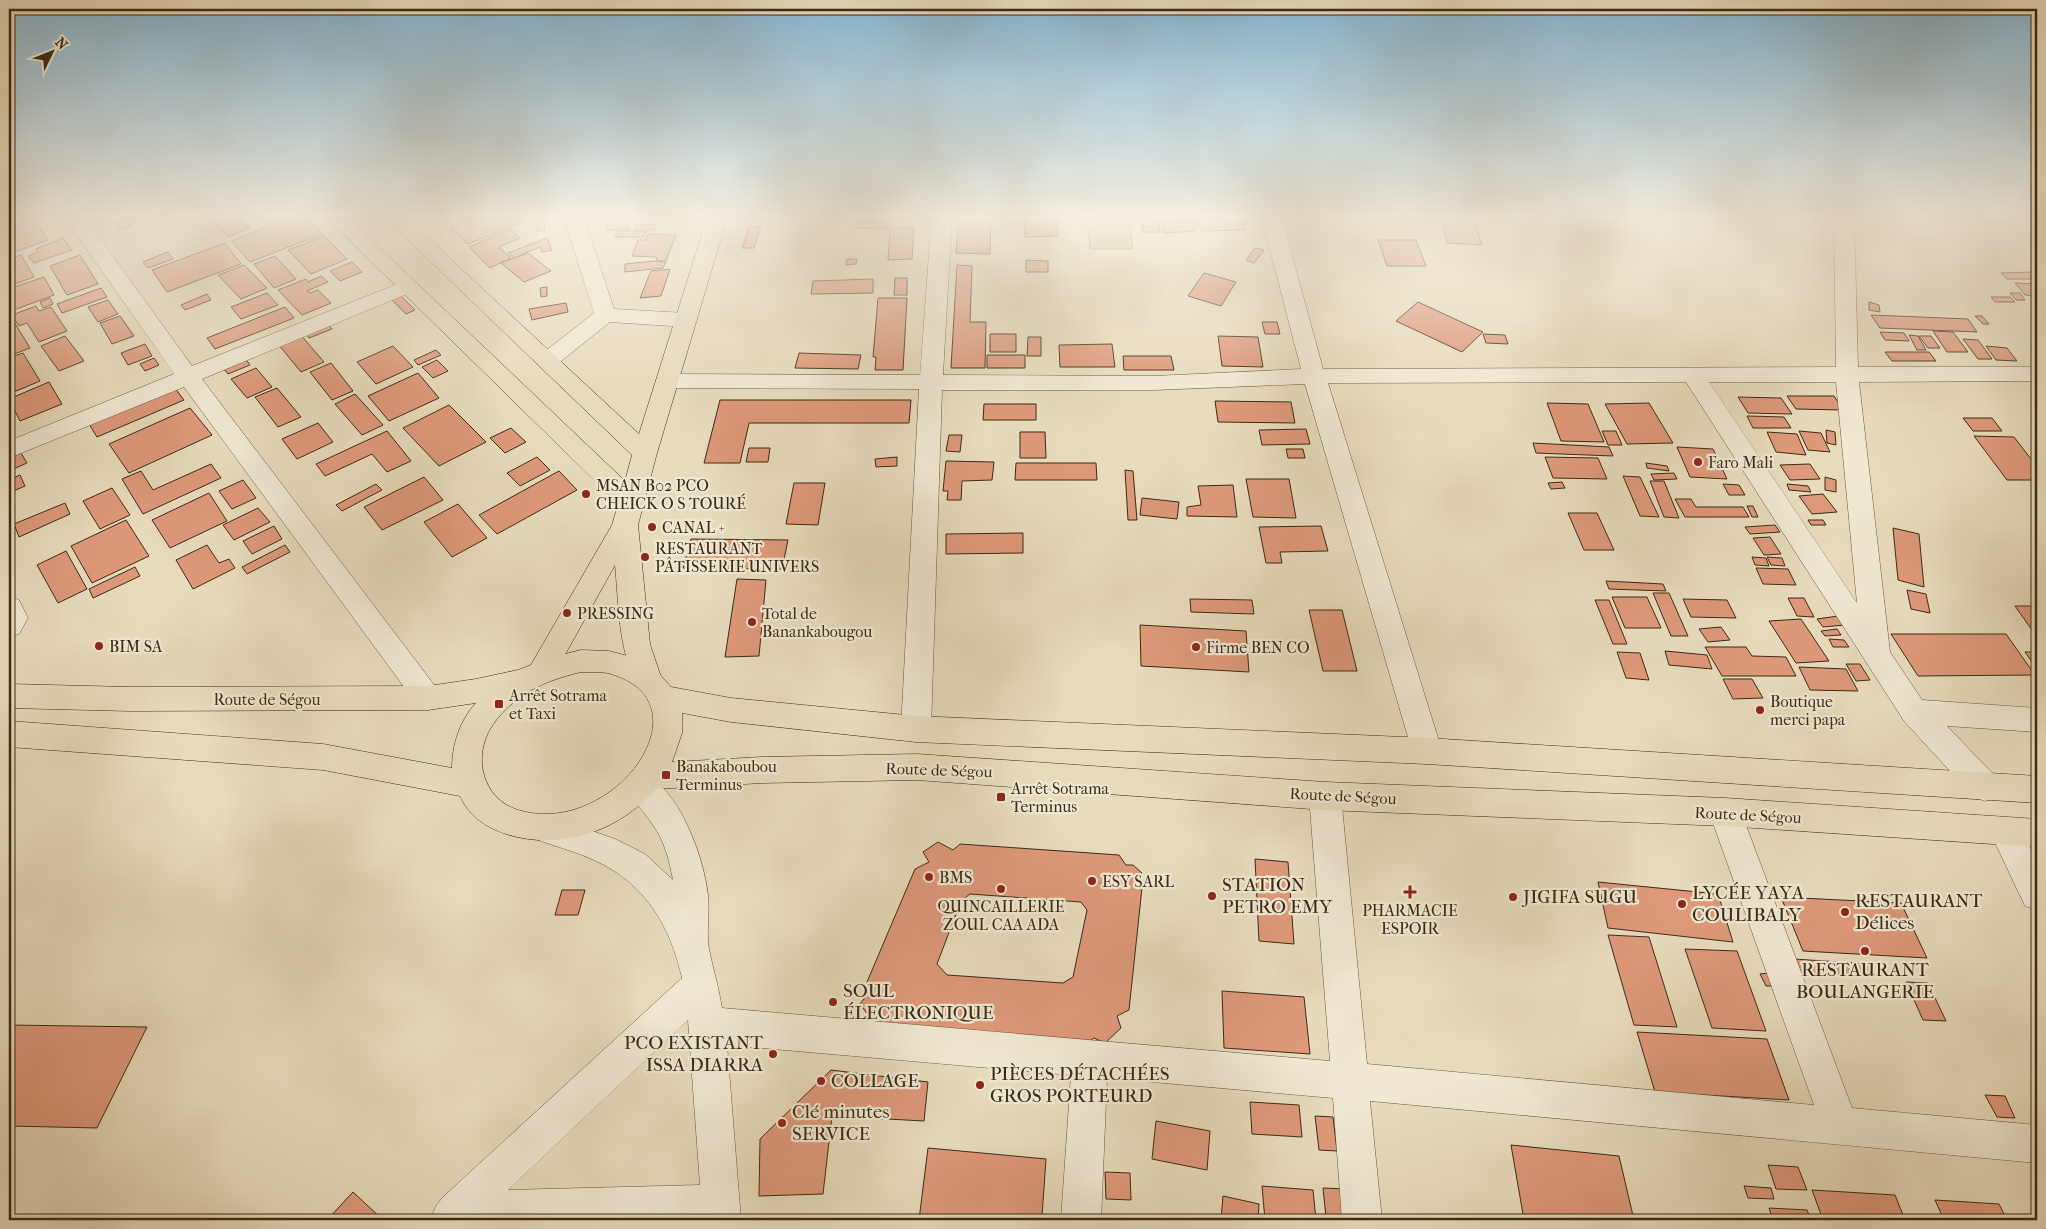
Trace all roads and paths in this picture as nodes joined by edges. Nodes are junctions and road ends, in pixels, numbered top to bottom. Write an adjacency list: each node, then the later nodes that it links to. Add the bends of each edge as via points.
1 (114, 272): 17 (street)
2 (392, 272): 9 (main road)
3 (453, 272): 12 (main road)
4 (591, 272): 10 (street)
5 (701, 272): 11 (main road)
6 (938, 272): 19 (street)
7 (1286, 272): 16 (street)
8 (1845, 272): 14 (street)
9 (407, 287): 17 (street); 22 (main road)
10 (604, 315): 11 (street); 12 (street)
11 (686, 320): 18 (main road)
12 (547, 361): 21 (main road)
13 (1692, 374): 14 (street); 16 (street); 25 (street)
14 (1847, 374): 15 (street); 25 (street)
15 (2037, 374)
16 (1314, 376): 19 (street, via 1154,384); 34 (street)
17 (188, 377): 20 (street); 29 (street)
18 (667, 381): 19 (street); 21 (main road)
19 (931, 382): 32 (street)
20 (9, 450)
21 (645, 453): 22 (main road)
22 (628, 513): 26 (main road); 27 (main road, via 636,644)
23 (9, 607): 24 (street, via 14,618)
24 (9, 626)
25 (1877, 656): 30 (street)
26 (532, 675): 27 (main road, Route de Ségou, via 581,661 617,663); 29 (main road, Route de Ségou, via 476,691); 36 (main road, Route de Ségou, via 495,701 475,728 466,756)
27 (655, 688): 32 (main road, Route de Ségou, via 731,710); 35 (main road, Route de Ségou, via 669,722 665,749)
28 (9, 696): 29 (main road, Route de Ségou)
29 (428, 698)
30 (1914, 712): 31 (street); 37 (street)
31 (2037, 720)
32 (916, 730): 34 (main road, Route de Ségou)
33 (9, 734): 36 (main road, via 324,758)
34 (1427, 751): 37 (main road, Route de Ségou)
35 (645, 781): 39 (main road, Route de Ségou, via 762,770 917,767); 41 (main road, Route de Ségou, via 613,808 579,823); 45 (street, via 680,842 690,879)
36 (469, 784): 41 (main road, Route de Ségou, via 484,808 511,823)
37 (1985, 788): 38 (main road, Route de Ségou)
38 (2037, 790)
39 (1325, 796): 40 (main road, Route de Ségou); 49 (street)
40 (1725, 812): 42 (main road, Route de Ségou); 50 (street)
41 (544, 828): 45 (street, via 604,849 634,865 661,890)
42 (2006, 832): 43 (main road, Route de Ségou); 44 (street)
43 (2037, 833)
44 (2037, 895)
45 (692, 947): 46 (street)
46 (701, 984): 47 (street); 53 (street)
47 (707, 1025): 48 (street); 52 (street)
48 (1090, 1060): 49 (street); 54 (street)
49 (1350, 1081): 50 (street); 55 (street)
50 (1840, 1126): 51 (street)
51 (2037, 1144)
52 (721, 1212): 53 (street)
53 (453, 1216)
54 (1081, 1220)
55 (1362, 1220)

